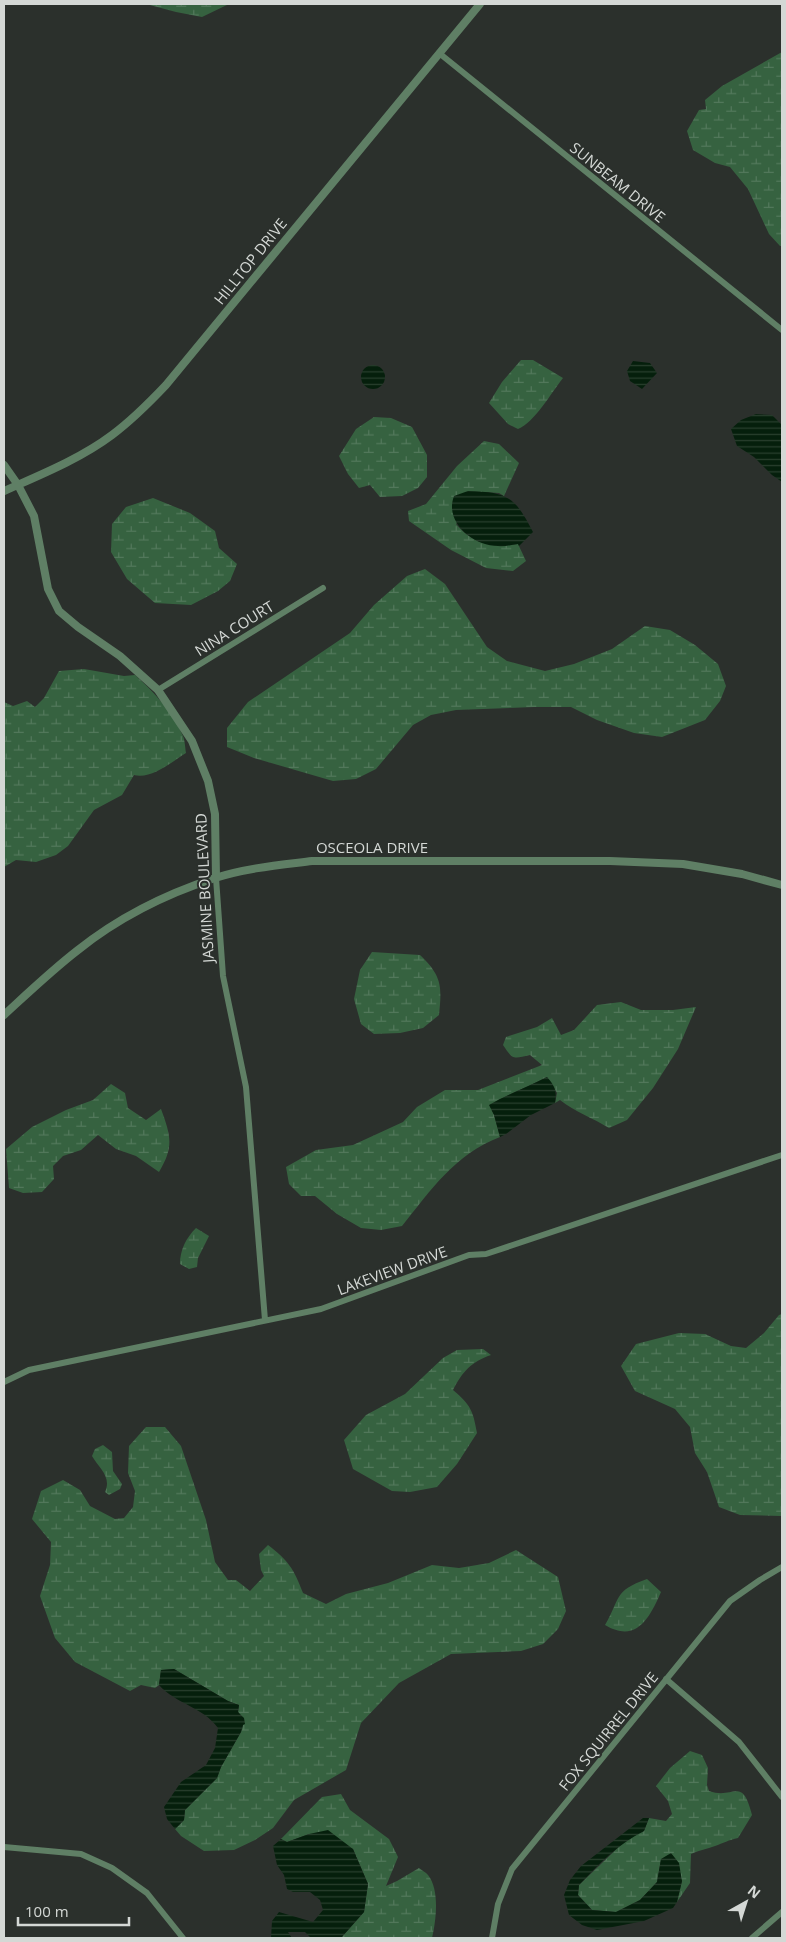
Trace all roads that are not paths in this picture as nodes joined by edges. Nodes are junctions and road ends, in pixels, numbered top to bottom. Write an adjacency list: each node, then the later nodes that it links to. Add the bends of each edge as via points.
1 (480, 4): 2 (street, HILLTOP DRIVE)
2 (439, 53): 3 (street, SUNBEAM DRIVE); 5 (street, HILLTOP DRIVE, via 166,385 112,435)
3 (782, 330)
4 (4, 464): 5 (street, JASMINE BOULEVARD)
5 (18, 485): 6 (street, HILLTOP DRIVE); 8 (street, JASMINE BOULEVARD, via 34,516 48,588 59,611 120,656)
6 (4, 491)
7 (322, 588): 8 (street, NINA COURT)
8 (158, 690): 9 (street, JASMINE BOULEVARD, via 192,741 208,781 215,814)
9 (216, 878): 10 (street, OSCEOLA DRIVE, via 312,861 610,861 683,864 742,874); 11 (street, OSCEOLA DRIVE, via 160,900 118,922 78,949); 13 (street, JASMINE BOULEVARD, via 223,976 246,1087)
10 (782, 886)
11 (4, 1015)
12 (782, 1155): 13 (street, LAKEVIEW DRIVE, via 486,1254 469,1255 321,1309)
13 (265, 1320): 14 (street, LAKEVIEW DRIVE, via 28,1370)
14 (4, 1382)
15 (782, 1567): 16 (street, FOX SQUIRREL DRIVE, via 730,1601)
16 (666, 1679): 17 (street, via 738,1742); 21 (street, FOX SQUIRREL DRIVE, via 512,1870 498,1904)
17 (782, 1797)
18 (4, 1847): 20 (street, via 81,1854 112,1868 146,1894)
19 (782, 1912): 22 (street)
20 (183, 1938)
21 (492, 1938)
22 (752, 1938)

